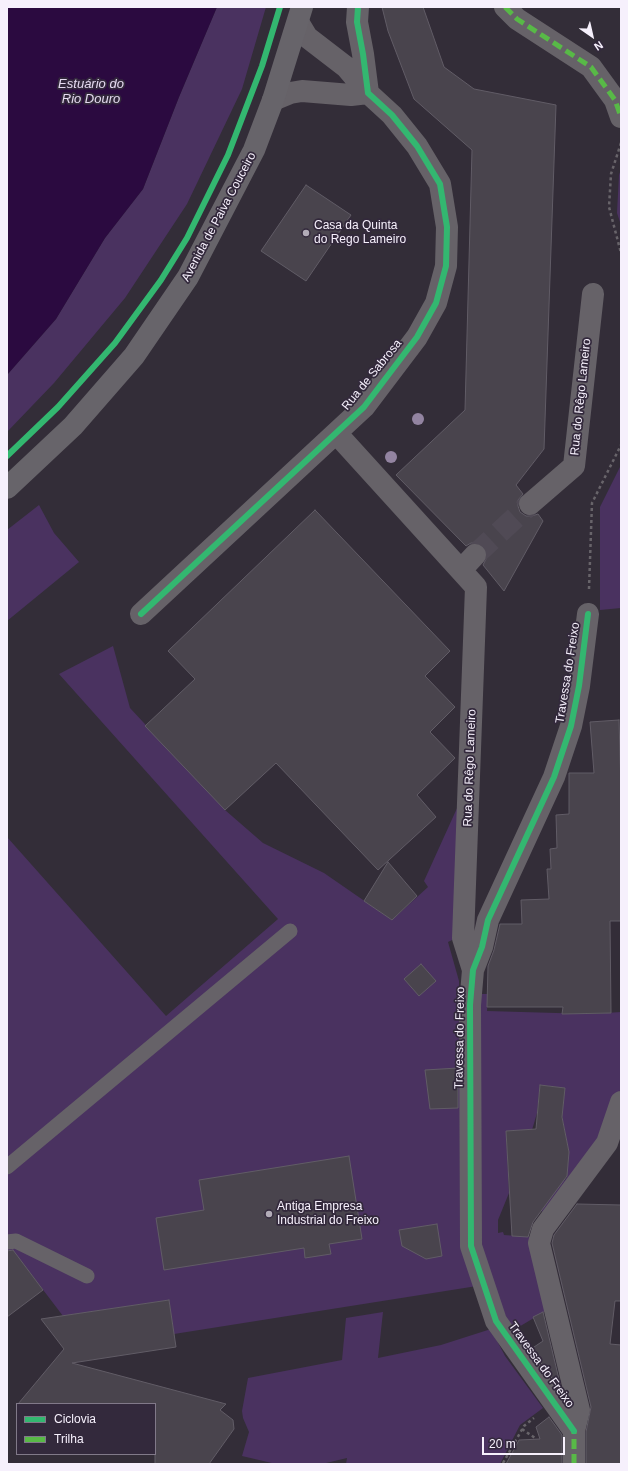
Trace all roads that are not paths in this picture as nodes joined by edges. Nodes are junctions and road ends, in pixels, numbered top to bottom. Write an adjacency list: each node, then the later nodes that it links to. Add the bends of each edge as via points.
1 (358, 7): 4 (street, via 357,22 364,54)
2 (505, 7): 6 (street, via 517,19 591,67 615,100)
3 (300, 15): 4 (street, Rua de Sabrosa, via 306,37 346,66); 5 (main road, Avenida de Paiva Couceiro)
4 (368, 93): 5 (street, via 351,95 302,92 290,93); 8 (street, Rua de Sabrosa, via 392,115 417,146 440,184 447,227 446,266 436,303 417,336 364,407)
5 (273, 100): 9 (main road, Avenida de Paiva Couceiro, via 247,164 188,277 134,356 73,426)
6 (621, 117)
7 (593, 294): 10 (street, Rua do Rêgo Lameiro, via 574,466)
8 (337, 434): 11 (street, Rua de Sabrosa); 14 (street, Rua do Rêgo Lameiro, via 468,562 476,587 463,938)
9 (7, 488)
10 (530, 504)
11 (141, 614)
12 (588, 614): 14 (street, Travessa do Freixo, via 571,726 554,777 488,920 482,947)
13 (290, 931): 16 (lane)
14 (473, 970): 19 (street, Travessa do Freixo, via 470,1005 471,1246 496,1321)
15 (621, 1102): 19 (street, via 608,1143 543,1229 539,1243 576,1391 579,1410)
16 (7, 1167)
17 (7, 1242): 18 (lane, via 16,1241)
18 (87, 1276)
19 (574, 1431): 20 (street)
20 (574, 1464)

